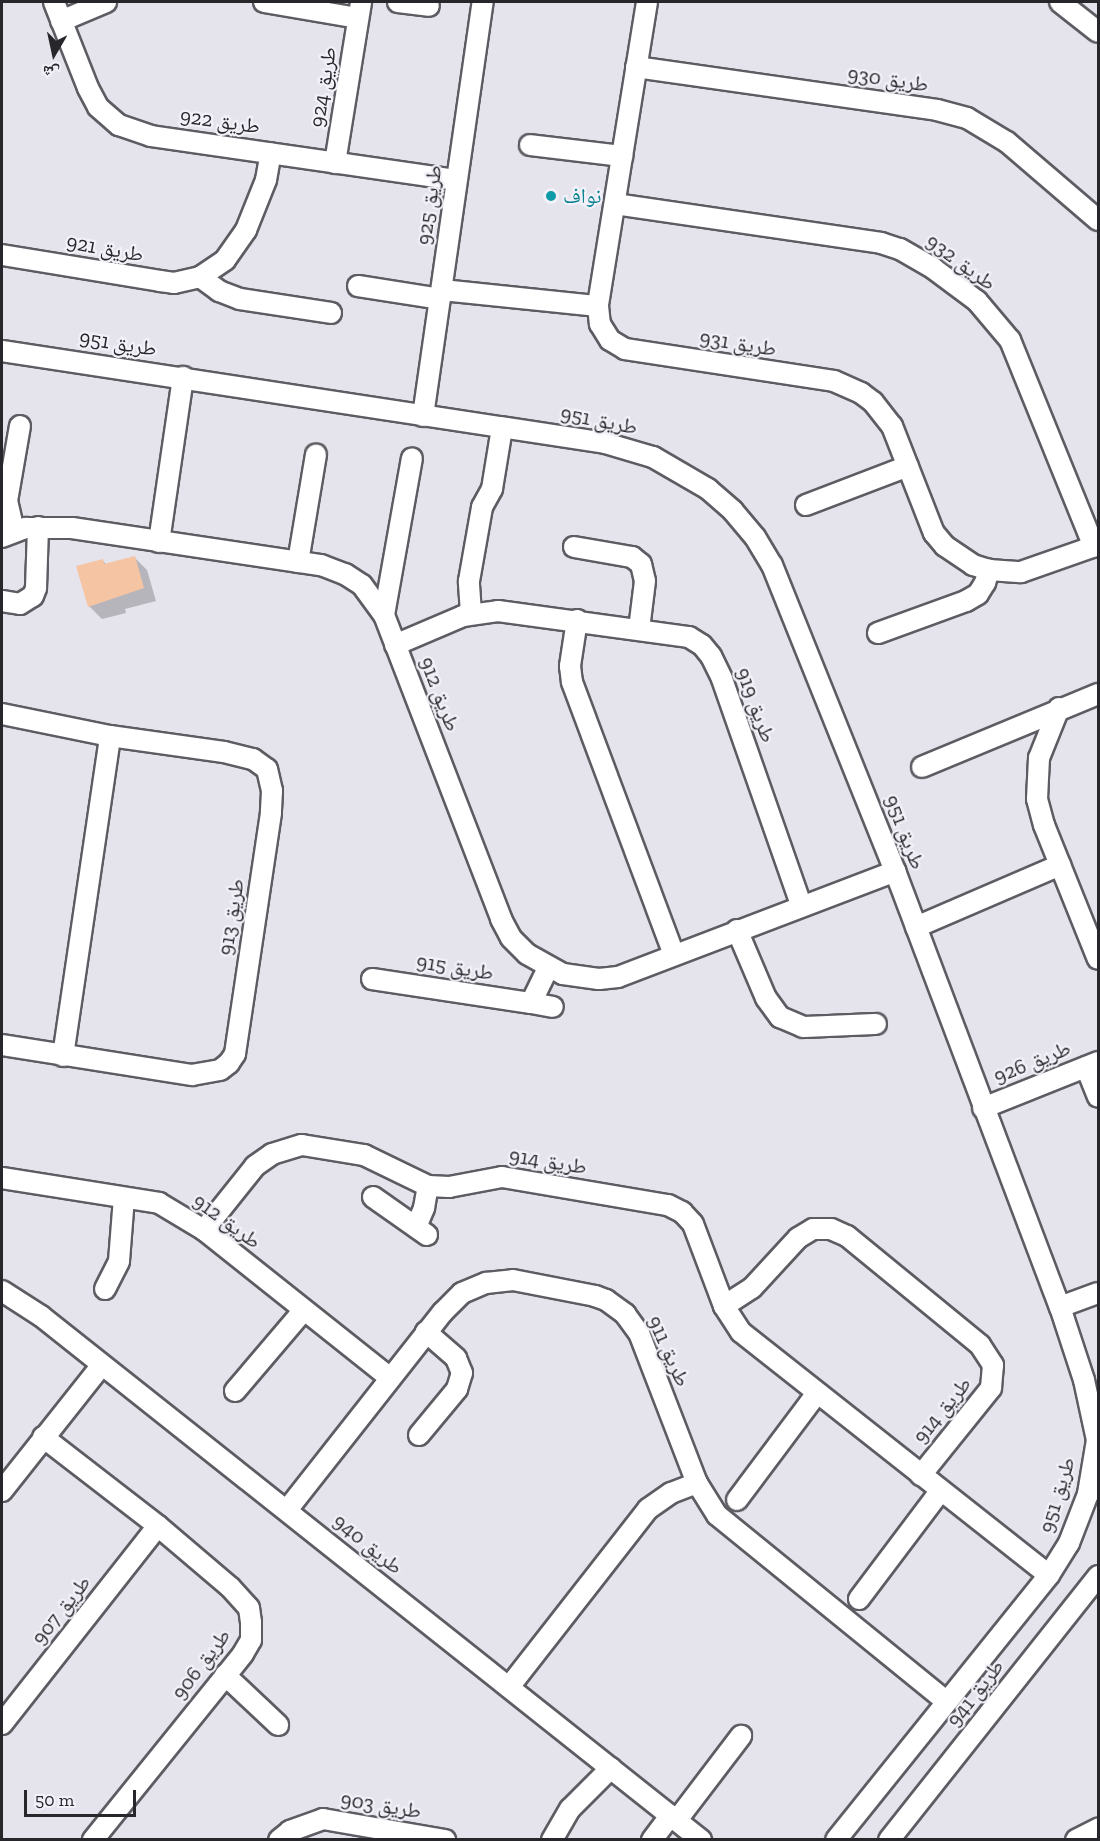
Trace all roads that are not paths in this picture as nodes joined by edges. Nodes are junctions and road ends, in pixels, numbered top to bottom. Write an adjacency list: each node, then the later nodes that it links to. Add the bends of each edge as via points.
1 (54, 2): 10 (street, طريق 922)
2 (106, 2): 10 (street)
3 (264, 2): 9 (street, طريق 924)
4 (398, 2): 8 (street)
5 (483, 2): 17 (street, طريق 925)
6 (644, 2): 12 (street, طريق 931)
7 (1060, 2): 11 (street)
8 (429, 6)
9 (359, 10): 16 (street, طريق 924)
10 (61, 21): 14 (street, طريق 922, via 98,107 119,125 151,136)
11 (1098, 32)
12 (636, 67): 15 (street, طريق 931); 19 (street, طريق 930, via 937,110 967,118 1001,137)
13 (530, 145): 15 (street)
14 (271, 153): 16 (street, طريق 922); 21 (street, طريق 921, via 261,197 246,230 225,260)
15 (622, 156): 18 (street, طريق 931)
16 (335, 163): 17 (street, طريق 922)
17 (456, 180): 23 (street, طريق 925)
18 (615, 204): 24 (street, طريق 931); 38 (street, طريق 932, via 881,243 934,268 977,301 1010,340)
19 (1098, 220)
20 (2, 255): 21 (street, طريق 921, via 174,283)
21 (200, 277): 25 (street, via 219,291 240,299)
22 (358, 286): 23 (street)
23 (441, 294): 24 (street); 28 (street, طريق 925)
24 (598, 306): 33 (street, طريق 931, via 604,332 625,349 848,386 884,413)
25 (331, 313)
26 (2, 351): 27 (street, طريق 951)
27 (183, 377): 28 (street, طريق 951); 37 (street)
28 (423, 416): 30 (street, طريق 951)
29 (20, 426): 36 (street, via 7,501)
30 (502, 428): 43 (street, via 492,489 482,507 469,581); 55 (street, طريق 951, via 605,443 653,457 708,489 734,511 772,565 789,602)
31 (316, 455): 40 (street)
32 (412, 458): 44 (street)
33 (908, 466): 34 (street); 41 (street, طريق 931, via 934,533 958,556)
34 (806, 505)
35 (38, 527): 36 (street, طريق 912); 37 (street, طريق 912, via 72,528); 42 (street, via 33,596 20,604)
36 (8, 534)
37 (159, 542): 40 (street, طريق 912)
38 (1096, 546): 41 (street, طريق 931, via 1021,572)
39 (574, 547): 46 (street, via 632,557 641,564 645,581)
40 (298, 562): 44 (street, طريق 912, via 345,574 362,585)
41 (989, 570): 47 (street, via 978,594 966,601)
42 (2, 601)
43 (471, 613): 45 (street, طريق 919, via 498,610); 48 (street, طريق 919)
44 (384, 615): 48 (street, طريق 912)
45 (577, 620): 46 (street, طريق 919); 60 (street, via 570,666 572,682)
46 (639, 629): 56 (street, طريق 919, via 689,637 711,656)
47 (878, 633)
48 (395, 645): 62 (street, طريق 912, via 501,919 511,938)
49 (1098, 694): 50 (street)
50 (1059, 708): 53 (street); 54 (street, via 1041,751 1036,785 1039,812)
51 (2, 714): 52 (street, طريق 913)
52 (110, 736): 68 (street); 68 (street, طريق 913, via 253,759 267,769 271,813 235,1054 229,1063 220,1070 192,1075)
53 (922, 767)
54 (1060, 865): 57 (street); 58 (street)
55 (895, 871): 56 (street, طريق 912); 58 (street, طريق 951)
56 (801, 905): 59 (street, طريق 912)
57 (1090, 913): 61 (street)
58 (916, 927): 71 (street, طريق 951)
59 (737, 930): 60 (street, طريق 912); 66 (street, via 766,998 780,1017 803,1027)
60 (674, 955): 62 (street, طريق 912, via 609,978 580,977)
61 (1098, 959)
62 (548, 968): 64 (street)
63 (372, 979): 64 (street, طريق 915)
64 (531, 1003): 65 (street, طريق 915)
65 (553, 1007)
66 (876, 1024)
67 (2, 1045): 68 (street, طريق 913)
68 (63, 1056)
69 (1092, 1064): 70 (street); 71 (street, طريق 926)
70 (1098, 1098)
71 (983, 1108): 81 (street, طريق 951)
72 (2, 1178): 75 (street, طريق 912)
73 (428, 1186): 74 (street, via 421,1231); 76 (street, طريق 914, via 353,1151 291,1146 255,1166); 80 (street, طريق 914, via 450,1187 502,1177 668,1205 693,1224)
74 (373, 1197)
75 (124, 1198): 76 (street, طريق 912, via 159,1203); 77 (street, via 119,1261)
76 (204, 1230): 82 (street, طريق 912)
77 (105, 1289)
78 (2, 1291): 84 (street, طريق 940, via 41,1316)
79 (1098, 1293): 81 (street)
80 (724, 1306): 87 (street, طريق 914, via 741,1332); 90 (street, طريق 914, via 752,1288 798,1238 813,1229 831,1228 847,1236 980,1345 993,1365 991,1388)
81 (1060, 1307): 97 (street, طريق 951, via 1084,1380 1097,1440 1088,1494 1069,1543)
82 (304, 1310): 85 (street, طريق 912); 86 (street)
83 (426, 1332): 85 (street, طريق 911); 88 (street, via 456,1358 462,1379); 91 (street, طريق 911, via 462,1293 486,1282 513,1280 606,1300 625,1314 639,1333)
84 (101, 1366): 89 (street); 95 (street, طريق 940)
85 (390, 1378): 95 (street, طريق 911)
86 (235, 1391)
87 (817, 1393): 90 (street, طريق 914); 94 (street)
88 (419, 1435)
89 (43, 1437): 92 (street); 96 (street, طريق 906)
90 (921, 1475): 93 (street, طريق 914)
91 (697, 1483): 102 (street, via 671,1493 648,1509); 103 (street, طريق 911, via 708,1504 727,1525)
92 (2, 1488)
93 (941, 1490): 97 (street, طريق 914); 100 (street)
94 (737, 1500)
95 (287, 1510): 102 (street, طريق 940)
96 (158, 1526): 101 (street, طريق 906, via 249,1608 251,1640); 104 (street, طريق 907)
97 (1049, 1575): 103 (street, طريق 951)
98 (1098, 1576): 99 (street, طريق 941)
99 (1092, 1598): 117 (street, طريق 941)
100 (859, 1599)
101 (225, 1675): 105 (street); 110 (street, طريق 906)
102 (509, 1686): 107 (street, طريق 940)
103 (947, 1702): 116 (street, طريق 951)
104 (2, 1724)
105 (278, 1725)
106 (741, 1736): 108 (street)
107 (611, 1768): 108 (street, طريق 940); 113 (street, via 570,1809)
108 (674, 1818): 114 (street); 115 (street, طريق 940)
109 (1098, 1829): 118 (street)
110 (93, 1839)
111 (279, 1839): 112 (street, طريق 903, via 323,1820)
112 (445, 1839)
113 (552, 1839)
114 (652, 1839)
115 (701, 1839)
116 (836, 1839)
117 (889, 1839)
118 (1076, 1839)

